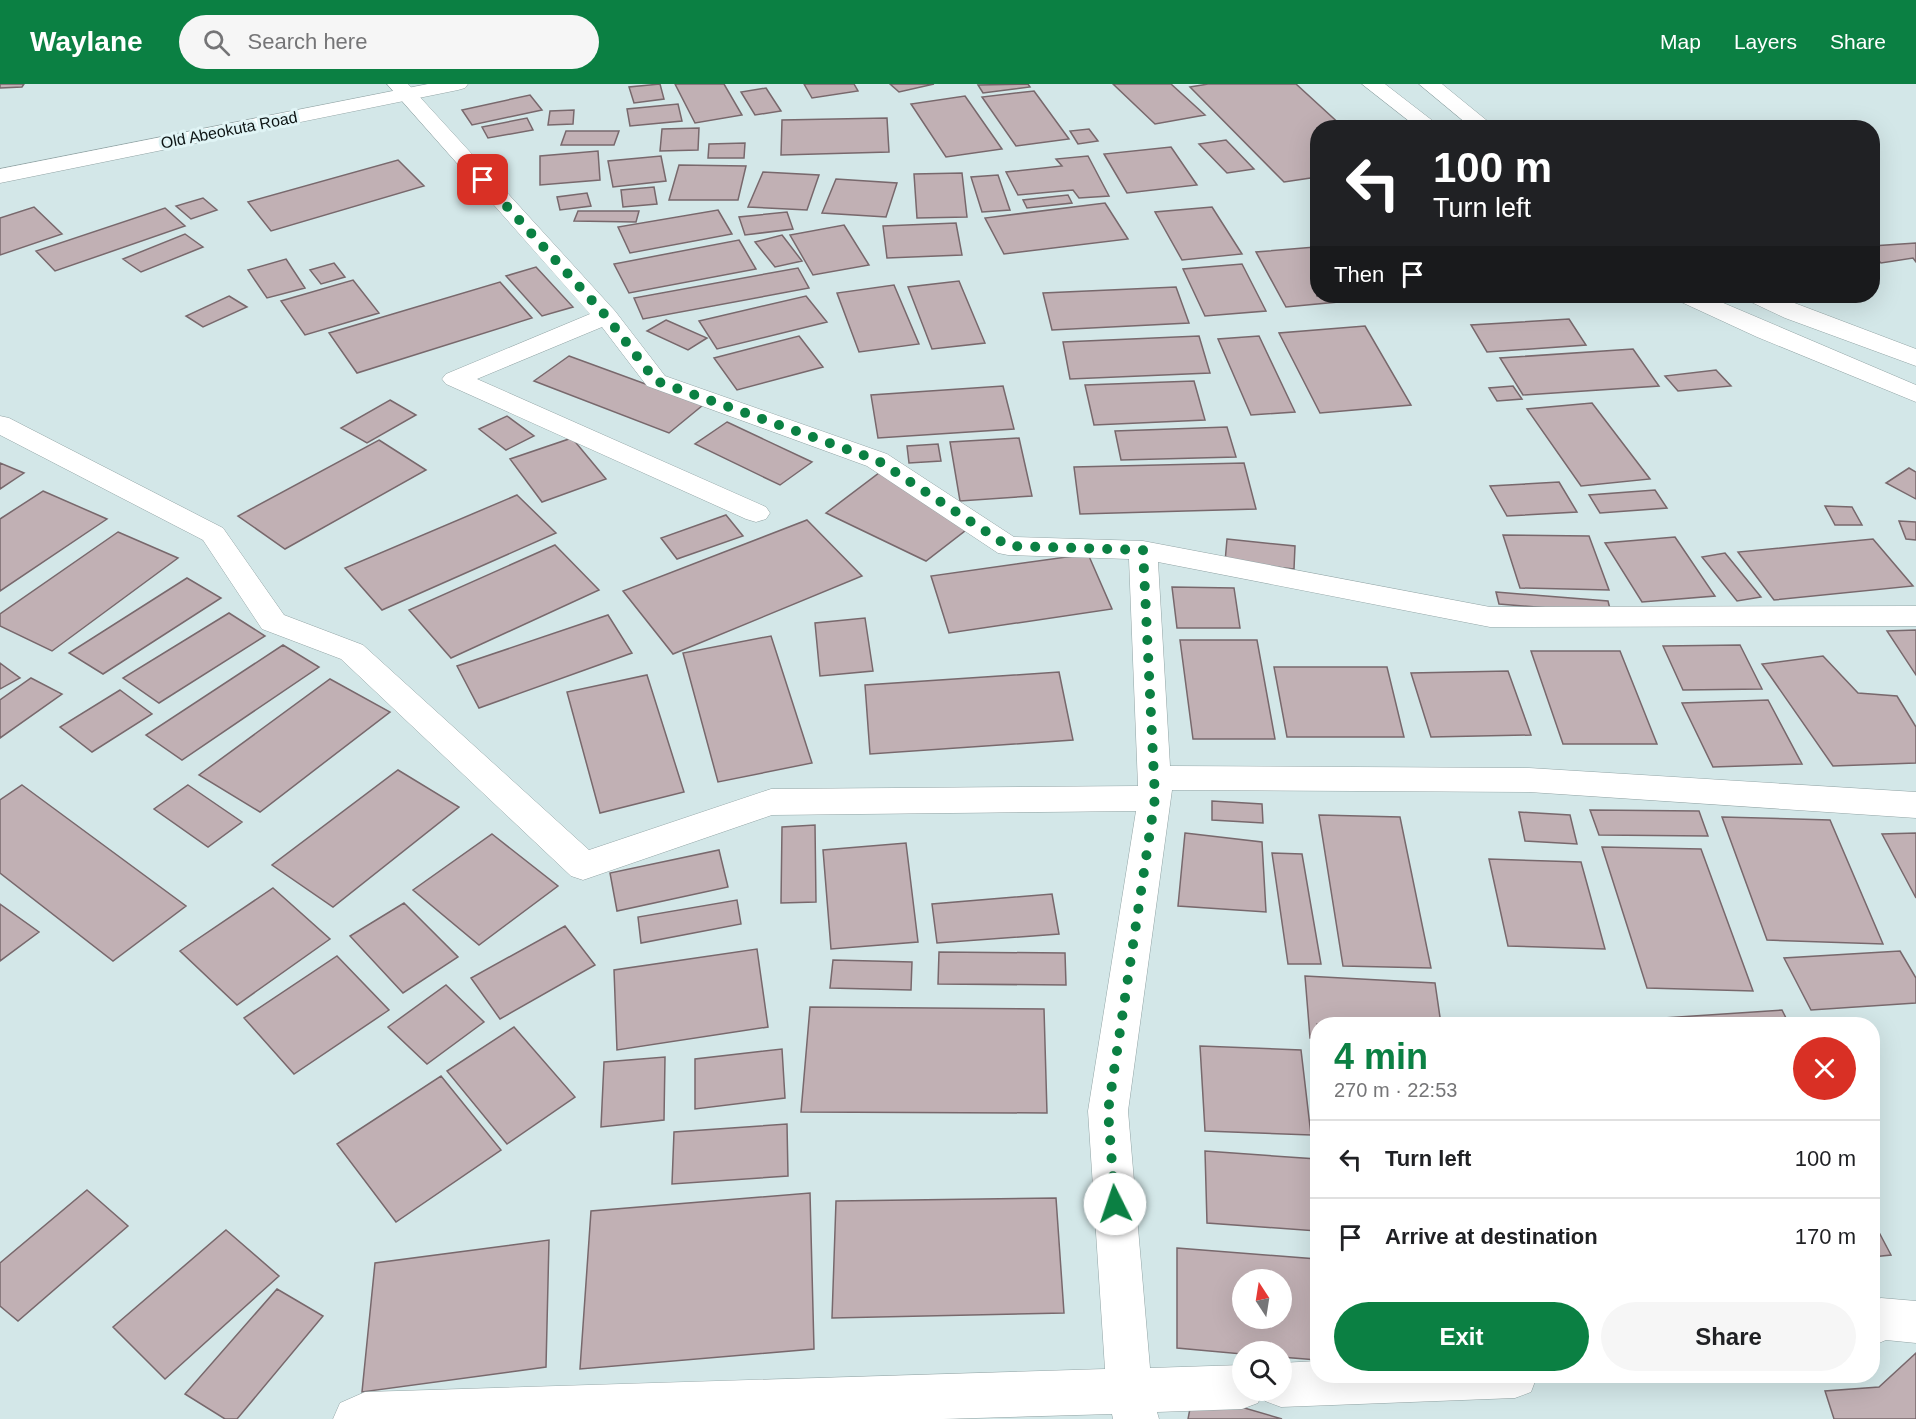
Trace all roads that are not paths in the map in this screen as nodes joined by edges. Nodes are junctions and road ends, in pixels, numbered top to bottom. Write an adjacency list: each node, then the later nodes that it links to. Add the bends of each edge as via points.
1 (381, 84): 8 (main road, Old Abeokuta Road)
2 (458, 84): 5 (main road, Old Abeokuta Road)
3 (1372, 84): 6 (main road)
4 (1429, 84): 7 (main road)
5 (402, 89): 9 (main road, Old Abeokuta Road); 12 (main road)
6 (1421, 120)
7 (1476, 120)
8 (0, 160)
9 (0, 176)
10 (1703, 303): 14 (main road)
11 (1773, 303): 13 (main road)
12 (606, 316): 16 (main road, via 455,379); 17 (main road, via 656,381 877,460 1008,546)
13 (1916, 358)
14 (1916, 394)
15 (0, 424): 19 (main road, via 213,534 273,622 351,652 583,866 771,802)
16 (756, 513)
17 (1143, 550): 18 (main road, via 1490,617); 19 (main road)
18 (1916, 616)
19 (1155, 788): 20 (main road, via 1529,780); 26 (main road, via 1108,1111)
20 (1916, 805)
21 (1880, 1319): 22 (main road)
22 (1916, 1322)
23 (1333, 1383): 24 (main road)
24 (1292, 1385)
25 (1232, 1389): 26 (main road)
26 (1133, 1405): 27 (main road, via 364,1415)
27 (356, 1419)

